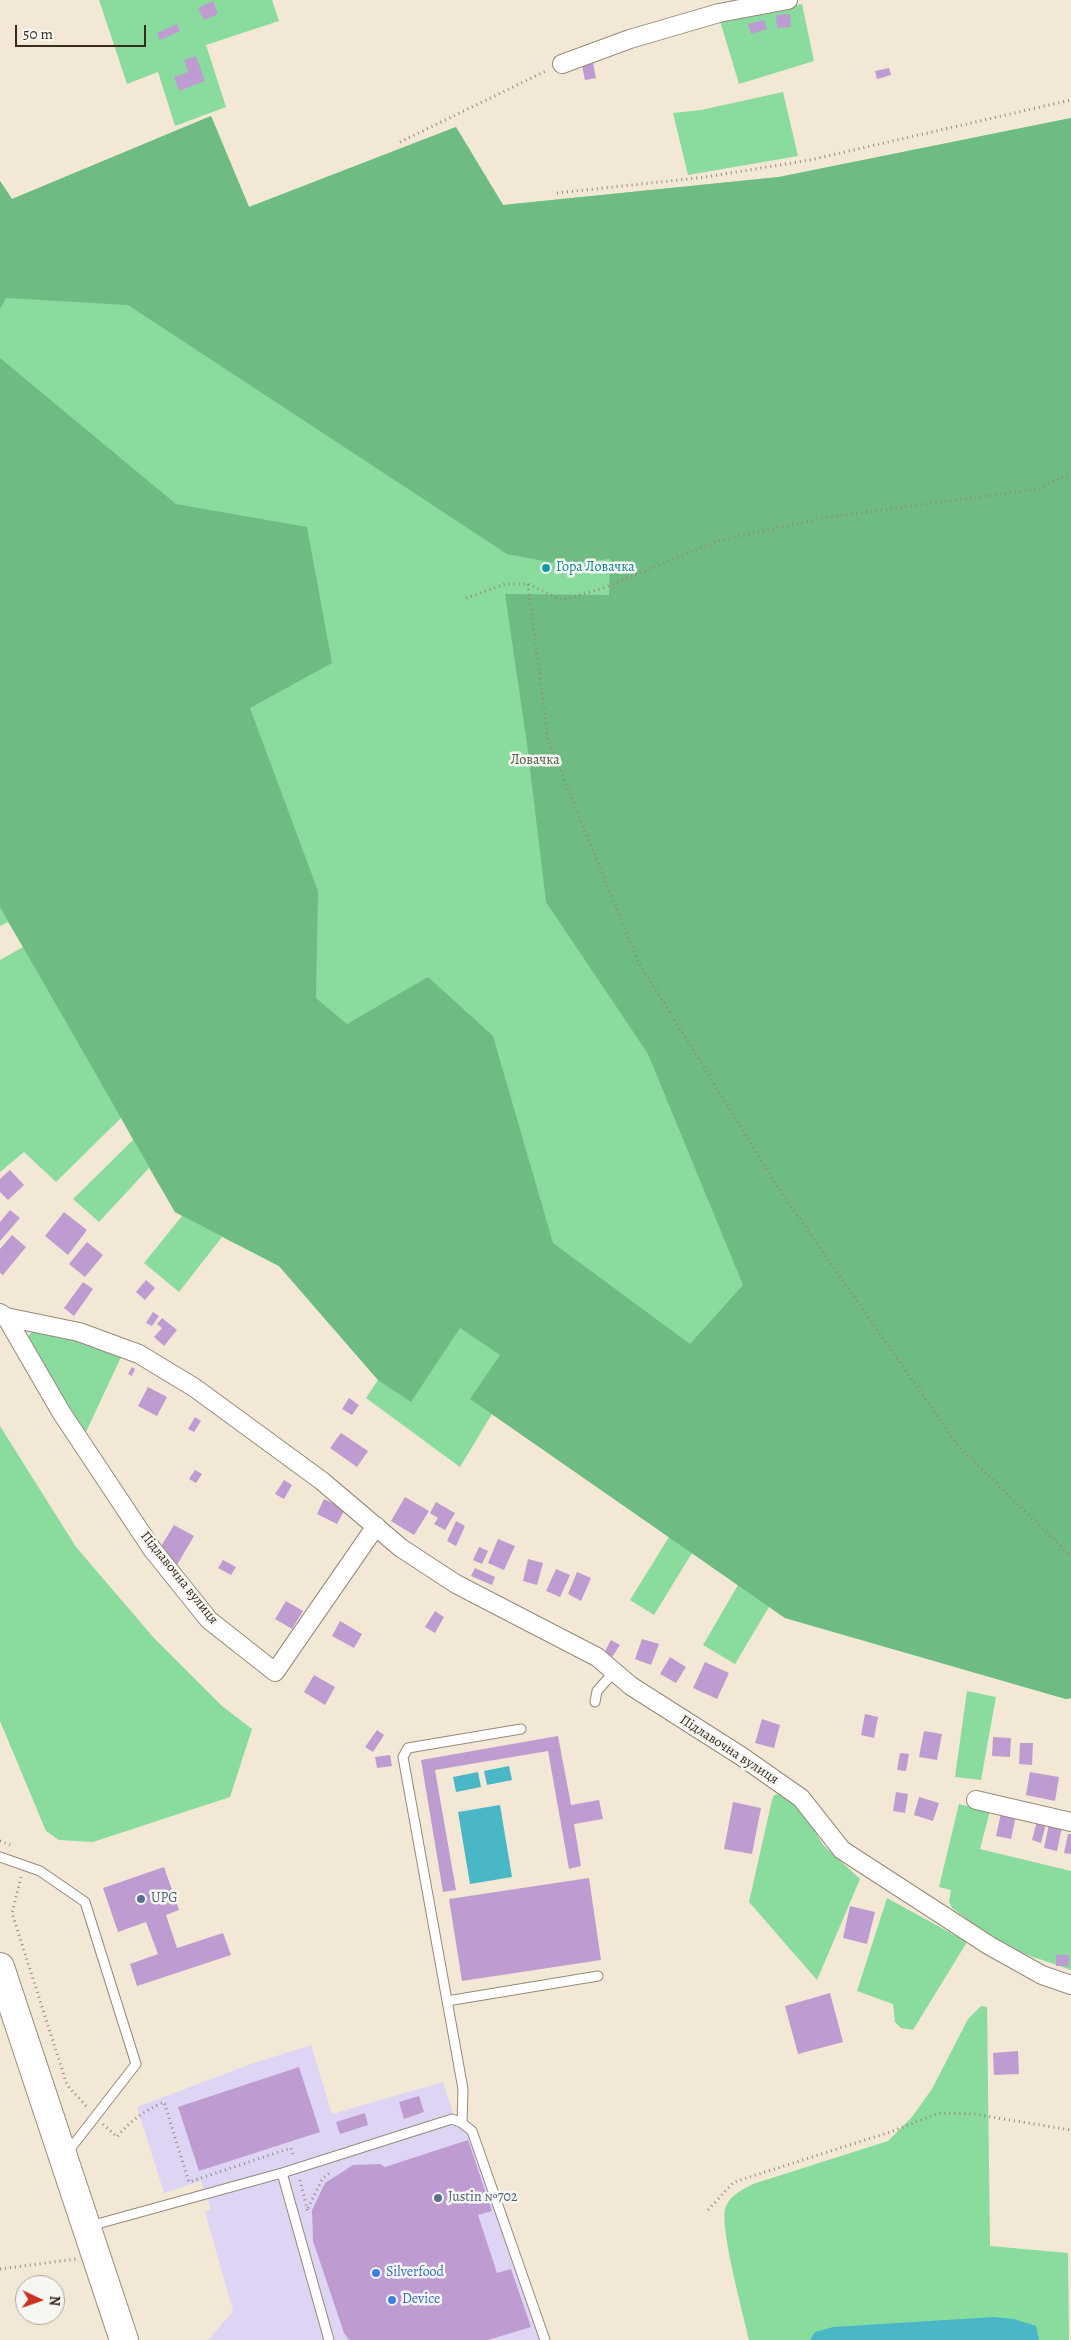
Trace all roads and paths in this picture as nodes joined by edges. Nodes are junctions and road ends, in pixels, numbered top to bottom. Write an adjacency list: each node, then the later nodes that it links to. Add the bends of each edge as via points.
1 (788, 0): 2 (street, via 719,13 630,39)
2 (562, 64): 4 (path)
3 (1071, 100): 5 (path, via 810,160 706,177)
4 (400, 142)
5 (557, 193)
6 (1071, 473): 7 (path, via 1038,489 823,518 717,541 612,585 562,600)
7 (528, 584): 8 (path, via 505,584); 11 (path, via 548,740 638,961 781,1192 959,1447)
8 (466, 598)
9 (3, 1315): 10 (street, Підлавочна вулиця, via 79,1332 140,1354 195,1388 307,1469); 10 (street, Підлавочна вулиця, via 61,1412 152,1549 209,1620 275,1672)
10 (376, 1526): 12 (street, Підлавочна вулиця, via 401,1548 456,1584 597,1657)
11 (1071, 1556)
12 (614, 1673): 13 (lane, via 597,1691); 22 (street, Підлавочна вулиця, via 801,1798 842,1850 990,1946 1042,1975)
13 (595, 1702)
14 (521, 1729): 23 (lane, via 408,1748 404,1757)
15 (976, 1800): 16 (street)
16 (1071, 1822)
17 (0, 1841): 19 (path, via 27,1852)
18 (0, 1858): 19 (lane)
19 (24, 1865): 24 (path, via 12,1913 67,2084); 24 (lane, via 40,1871 85,1902 136,2064)
20 (0, 1967): 27 (highway)
21 (598, 1976): 23 (lane)
22 (1071, 1985)
23 (446, 2001): 25 (lane, via 463,2089)
24 (96, 2116): 27 (lane); 29 (path, via 117,2137 143,2111 164,2102 189,2182 291,2148)
25 (462, 2123): 29 (lane, via 452,2119); 41 (lane, via 472,2131)
26 (1071, 2130): 32 (path, via 973,2114 939,2113 734,2182)
27 (63, 2160): 34 (highway)
28 (338, 2167): 31 (path, via 323,2178)
29 (297, 2168): 30 (lane); 31 (path)
30 (282, 2173): 34 (lane); 40 (lane)
31 (308, 2208): 33 (path)
32 (708, 2210)
33 (308, 2216)
34 (85, 2227): 35 (highway)
35 (94, 2253): 36 (path, via 66,2262); 37 (highway)
36 (0, 2269)
37 (112, 2311): 38 (highway); 39 (highway)
38 (110, 2340)
39 (124, 2340)
40 (329, 2340)
41 (545, 2340)

